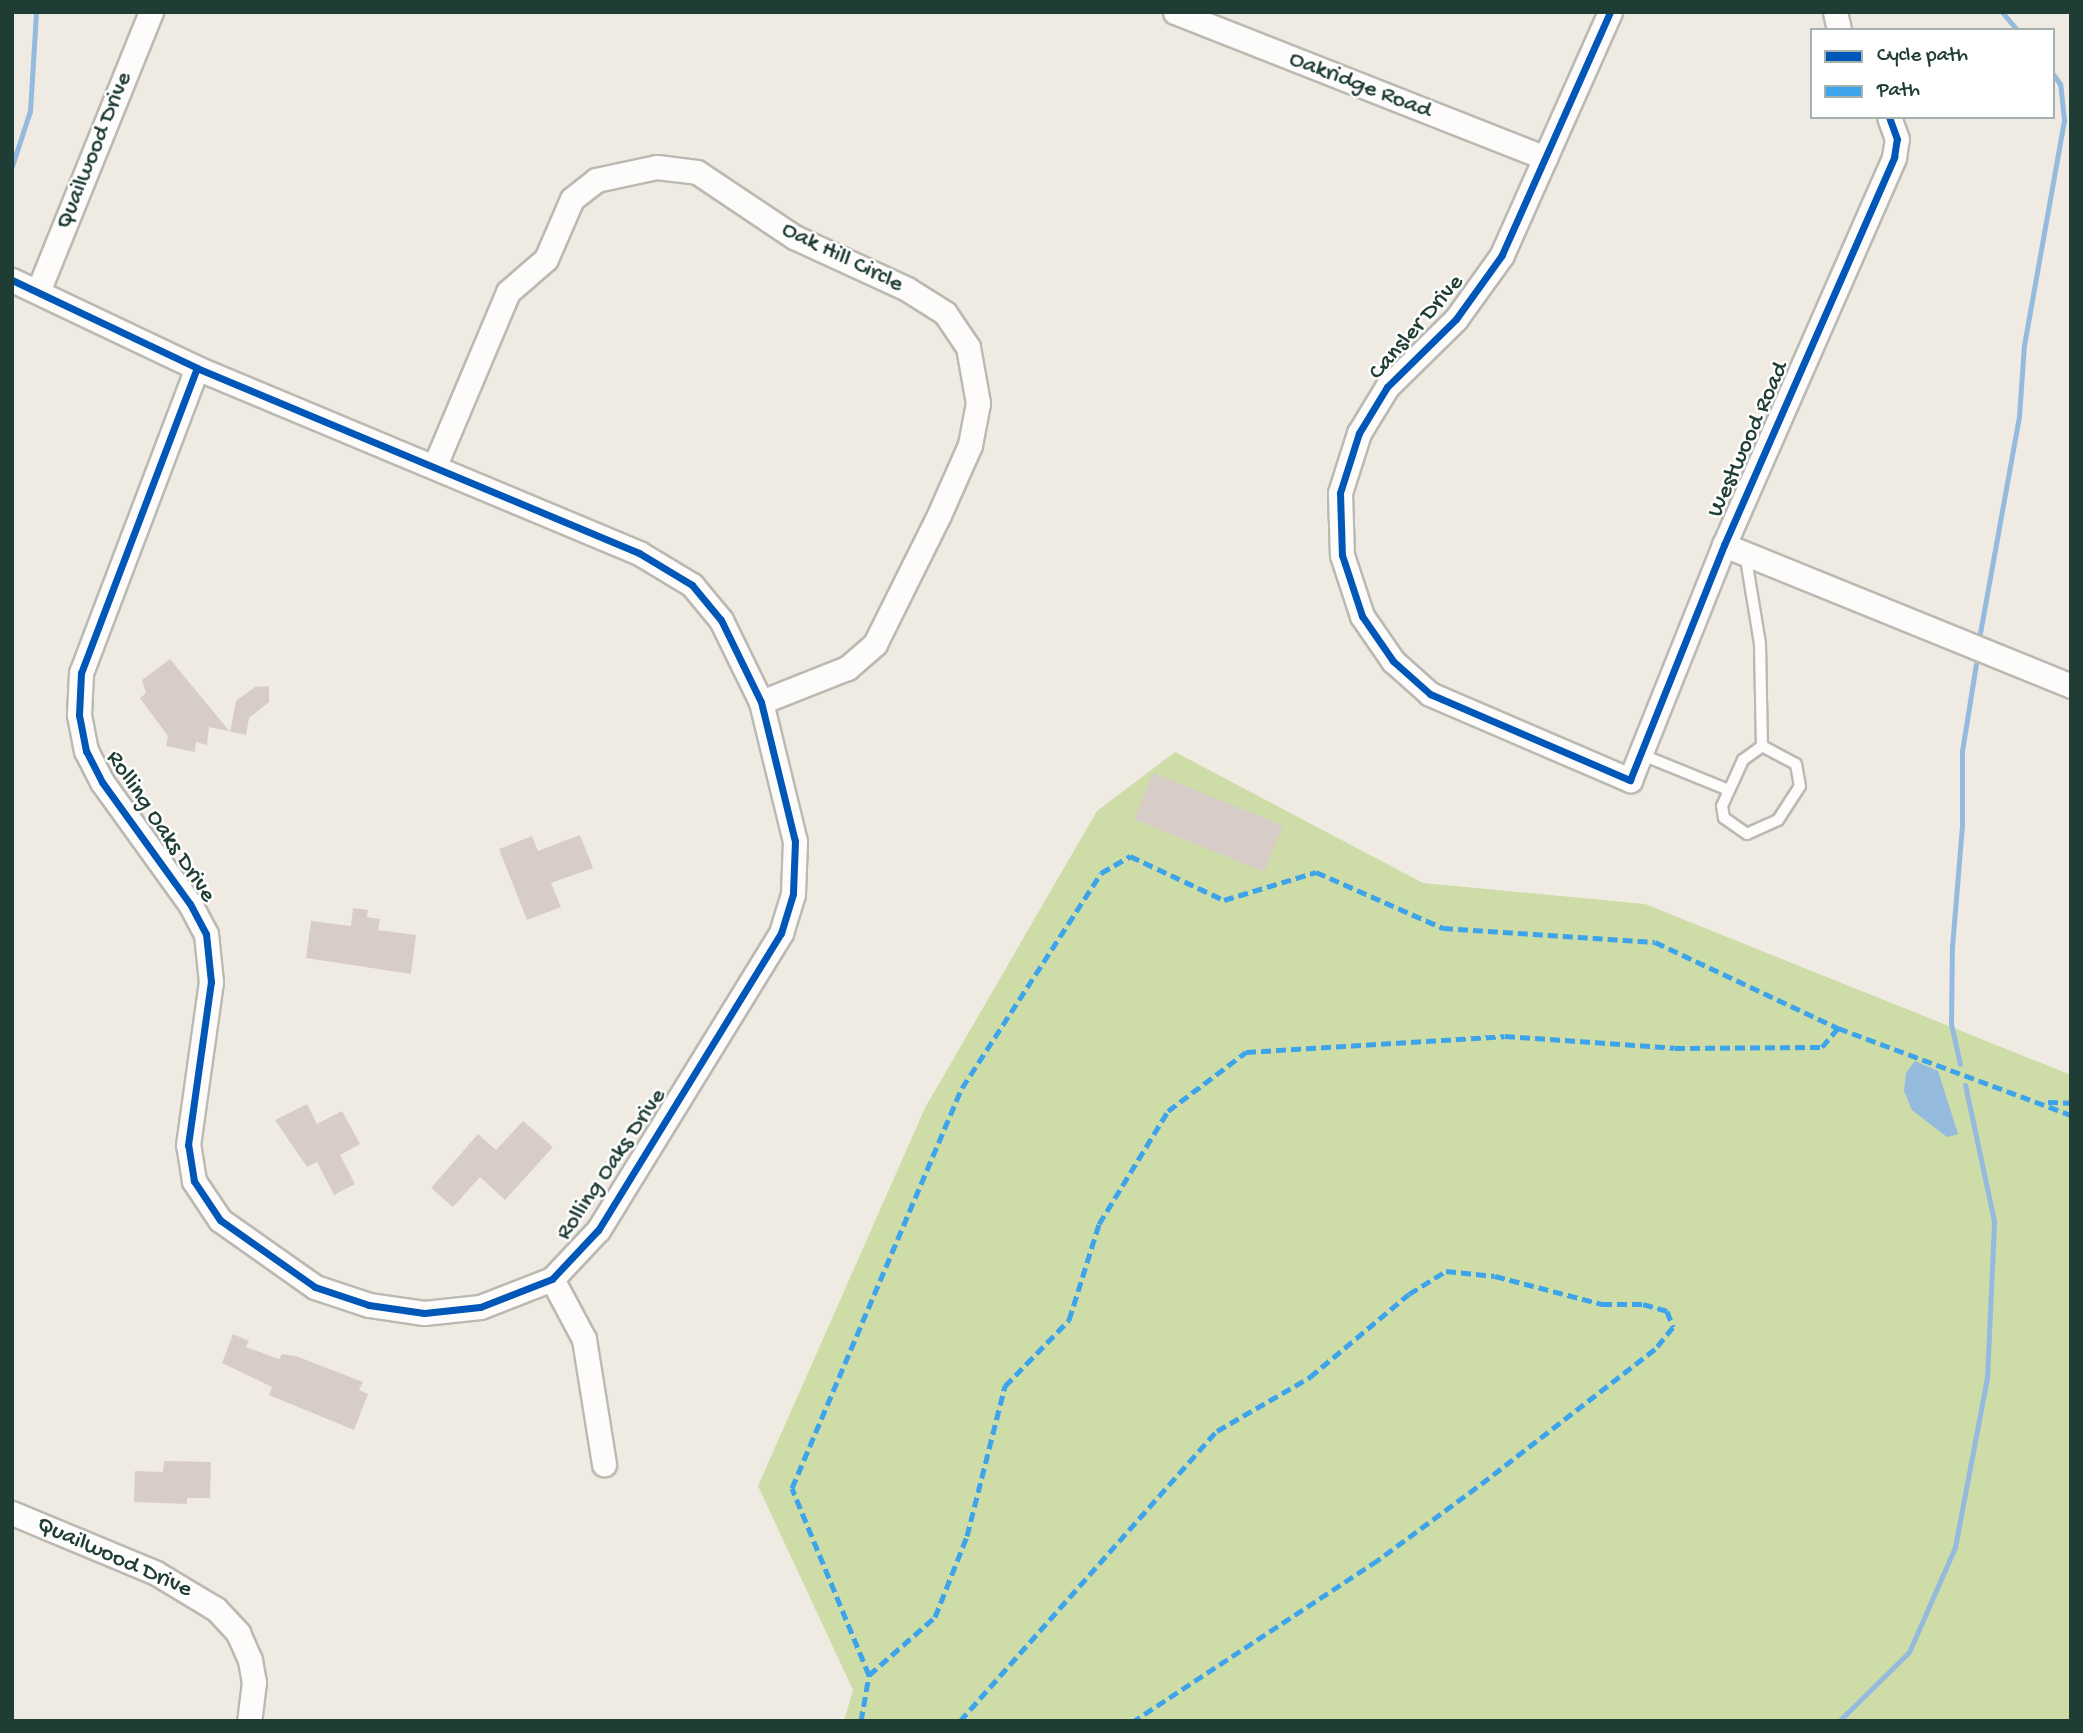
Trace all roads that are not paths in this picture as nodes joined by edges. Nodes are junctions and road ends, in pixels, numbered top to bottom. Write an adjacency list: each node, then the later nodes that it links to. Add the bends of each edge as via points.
1 (151, 12): 7 (street, Quailwood Drive)
2 (1175, 12): 5 (street, Oakridge Road)
3 (1610, 12): 5 (street, Cansler Drive)
4 (1890, 119): 10 (street, Westwood Road, via 1897,139 1894,157)
5 (1545, 158): 15 (street, Cansler Drive, via 1502,255 1456,319 1387,387 1359,433 1340,493 1342,555 1362,616 1393,661 1430,694)
6 (12, 280): 7 (street, Rolling Oaks Drive)
7 (39, 289): 8 (street, Rolling Oaks Drive)
8 (197, 368): 9 (street, Rolling Oaks Drive); 17 (street, Rolling Oaks Drive, via 81,673 79,715 86,751 103,782 190,904 206,934 211,982 188,1145 194,1181 220,1220 269,1258 315,1287 369,1306 424,1313 480,1307)
9 (435, 465): 12 (street, Rolling Oaks Drive, via 639,554 692,585 721,620); 12 (street, Oak Hill Circle, via 508,292 546,259 572,199 596,180 657,167 697,172 794,237 907,289 944,313 968,347 978,403 970,445 939,515 875,645 847,668)
10 (1734, 549): 11 (street, Westwood Road); 13 (lane, via 1760,644); 14 (street, Westwood Road)
11 (2071, 686)
12 (761, 702): 17 (street, Rolling Oaks Drive, via 795,841 793,894 781,933 597,1230)
13 (1762, 746): 16 (lane, via 1743,760); 16 (lane, via 1796,764 1800,786 1794,802 1778,820 1747,834 1724,818)
14 (1640, 754): 15 (street, Westwood Road); 16 (lane)
15 (1630, 780)
16 (1726, 789)
17 (552, 1279): 18 (street, via 583,1339)
18 (604, 1464)
19 (12, 1513): 20 (street, Quailwood Drive, via 156,1573 216,1609 237,1633 250,1660 254,1682)
20 (248, 1721)

